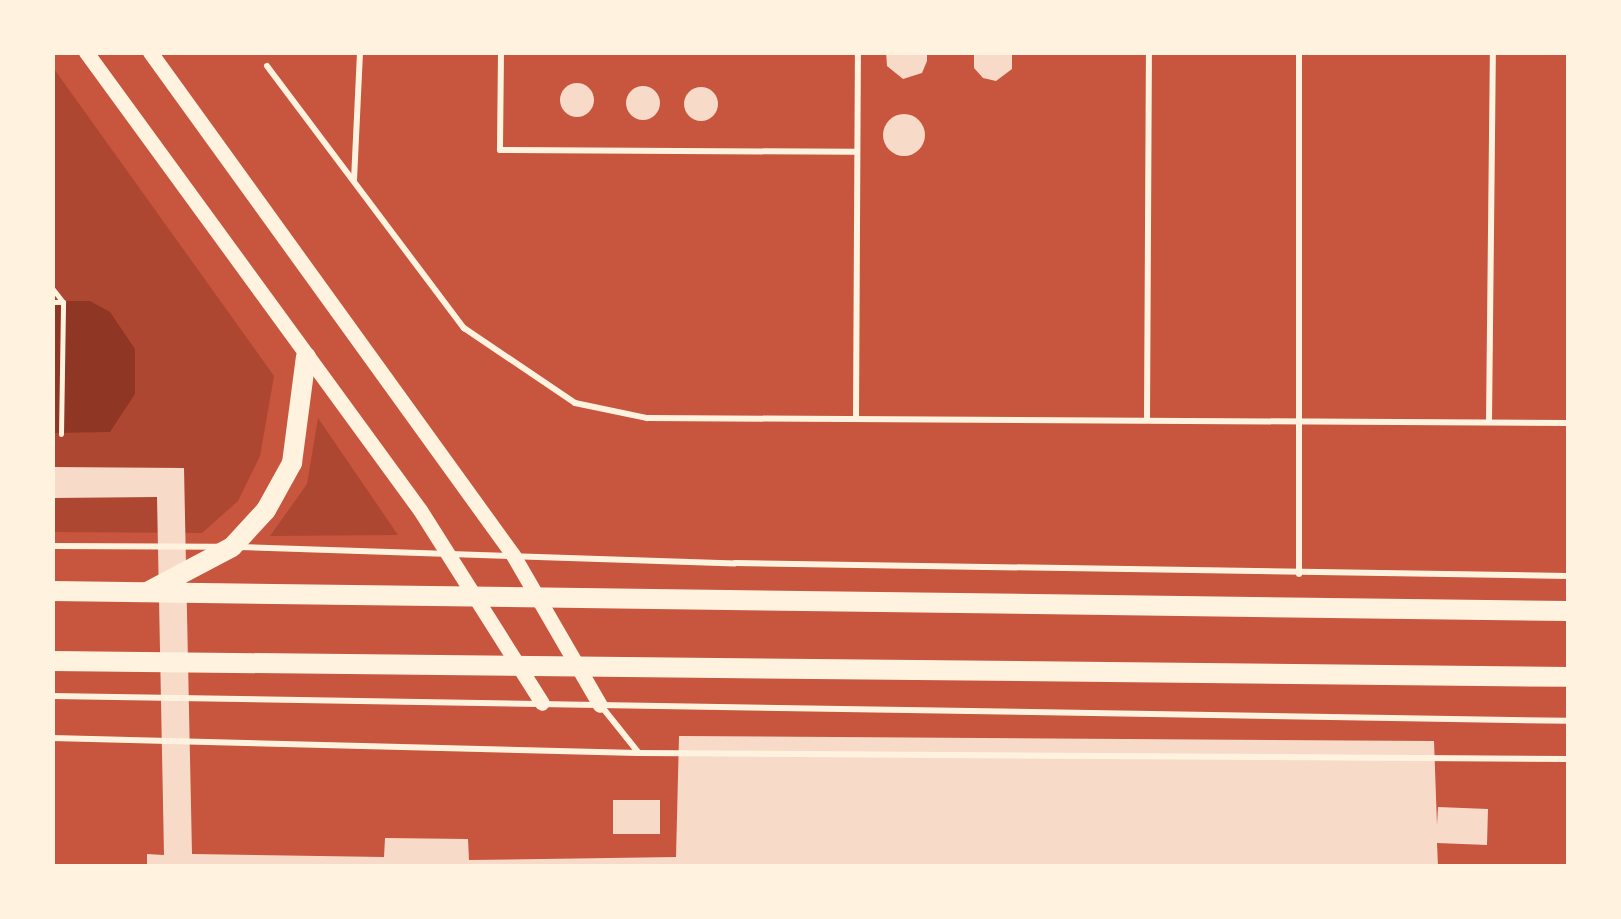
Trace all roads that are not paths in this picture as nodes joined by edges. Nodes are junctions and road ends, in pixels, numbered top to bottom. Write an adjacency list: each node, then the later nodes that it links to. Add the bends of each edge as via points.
1 (86, 52): 12 (street)
2 (150, 52): 21 (street)
3 (360, 52): 11 (lane)
4 (501, 52): 10 (lane, via 500,150)
5 (858, 52): 10 (lane)
6 (1149, 52): 14 (lane)
7 (1299, 52): 15 (lane)
8 (1493, 52): 16 (lane)
9 (267, 66): 11 (lane)
10 (856, 152): 13 (lane)
11 (354, 182): 13 (lane, via 464,328 575,402 647,418)
12 (306, 357): 19 (main road, via 292,463 266,510); 20 (street)
13 (856, 418): 14 (lane)
14 (1147, 420): 15 (lane)
15 (1299, 421): 16 (lane); 22 (lane)
16 (1489, 422): 17 (lane)
17 (1568, 423)
18 (52, 546): 19 (lane)
19 (232, 547): 20 (lane); 25 (main road)
20 (448, 553): 21 (lane); 26 (street)
21 (512, 555): 22 (lane); 27 (street)
22 (1299, 574): 23 (lane)
23 (1568, 576)
24 (52, 591): 25 (main road)
25 (145, 593): 26 (main road)
26 (480, 601): 27 (main road); 30 (street)
27 (542, 602): 28 (main road); 31 (street)
28 (1568, 611)
29 (52, 662): 30 (main road)
30 (517, 662): 31 (main road); 34 (street)
31 (578, 662): 32 (main road); 35 (street)
32 (1568, 677)
33 (52, 696): 34 (lane)
34 (542, 704): 35 (lane)
35 (600, 705): 36 (lane); 38 (lane)
36 (1568, 722)
37 (52, 738): 38 (lane)
38 (638, 753): 39 (lane)
39 (1568, 759)

